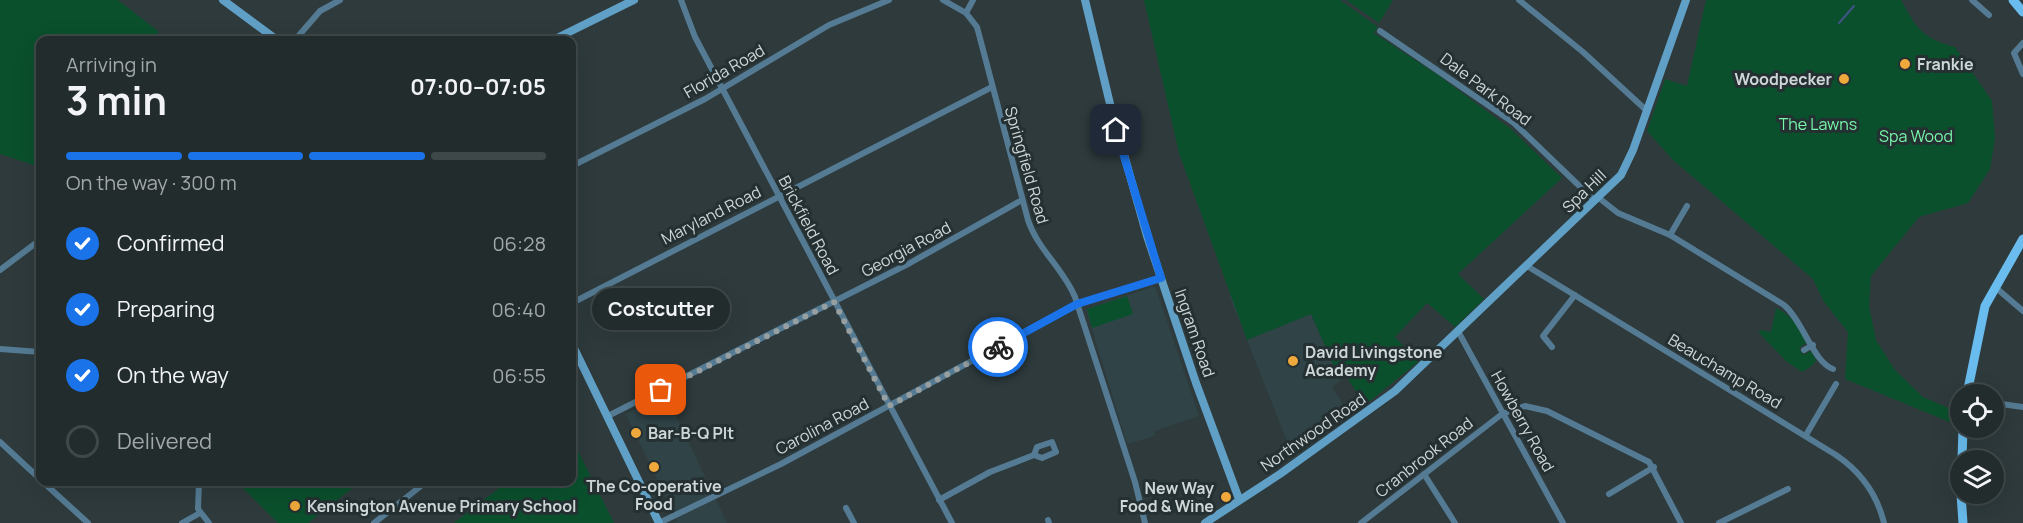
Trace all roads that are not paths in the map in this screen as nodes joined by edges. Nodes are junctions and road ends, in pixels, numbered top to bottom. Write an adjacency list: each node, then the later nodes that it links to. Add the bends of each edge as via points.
1 (223, 0): 15 (street)
2 (340, 0): 16 (street, via 320,11)
3 (634, 0): 17 (street)
4 (681, 0): 21 (street, Brickfield Road)
5 (889, 0): 21 (street, Florida Road, via 830,25)
6 (943, 0): 12 (street)
7 (973, 0): 12 (street)
8 (1086, 0): 33 (street, Ingram Road, via 1124,157)
9 (1519, 0): 22 (street)
10 (1686, 0): 22 (street, Spa Hill)
11 (1972, 0): 13 (street)
12 (966, 12): 20 (street, Springfield Road, via 977,27)
13 (1989, 15)
14 (1380, 31): 26 (street, Dale Park Road, via 1514,123)
15 (272, 36)
16 (298, 36)
17 (561, 36)
18 (2023, 43): 19 (street, via 2014,53)
19 (2023, 74)
20 (992, 87): 24 (street, Maryland Road); 25 (street, Springfield Road)
21 (723, 90): 23 (street, Florida Road); 24 (street, Brickfield Road)
22 (1646, 110): 26 (street, Spa Hill, via 1624,171)
23 (576, 164)
24 (778, 195): 36 (street, Maryland Road); 37 (street, Brickfield Road)
25 (1022, 200): 37 (street, Georgia Road); 38 (street, Springfield Road, via 1035,239 1064,274)
26 (1597, 200): 28 (street); 31 (street, Spa Hill)
27 (1688, 207): 28 (street)
28 (1670, 235): 41 (street, via 1784,306 1796,316)
29 (2023, 239): 34 (main road)
30 (36, 243): 32 (street)
31 (1527, 266): 35 (street, Beauchamp Road); 40 (street, Spa Hill)
32 (0, 270)
33 (1161, 278): 38 (street, Carolina Road); 68 (street, Ingram Road)
34 (1994, 286): 39 (street); 51 (main road, via 1978,332)
35 (1575, 295): 42 (street, via 1543,336); 57 (street, Beauchamp Road)
36 (576, 301)
37 (834, 302): 53 (street, Brickfield Road); 56 (street, Georgia Road)
38 (1077, 304): 53 (street, Carolina Road); 81 (street, Springfield Road)
39 (2023, 311)
40 (1459, 333): 55 (street, Howberry Road); 68 (street, Northwood Road, via 1387,398)
41 (1813, 345): 44 (street); 49 (street, via 1823,363)
42 (1552, 347)
43 (0, 349): 45 (street)
44 (1804, 350)
45 (36, 352)
46 (576, 352): 47 (street)
47 (580, 361): 48 (street); 56 (street)
48 (576, 364)
49 (1833, 369)
50 (1836, 384): 57 (street)
51 (1969, 384)
52 (2004, 404): 54 (street)
53 (889, 406): 69 (street, Brickfield Road); 78 (street, Carolina Road)
54 (2023, 407)
55 (1504, 413): 60 (street, via 1525,406 1547,411); 61 (street, Cranbrook Road); 85 (street, Howberry Road)
56 (608, 416): 78 (street)
57 (1806, 435): 88 (street, Beauchamp Road, via 1858,474 1872,492)
58 (0, 442): 62 (street)
59 (1034, 455): 69 (street, via 990,472)
60 (1654, 467): 67 (street); 86 (street)
61 (1424, 474): 83 (street, Cranbrook Road); 84 (street)
62 (36, 475)
63 (48, 486): 74 (street)
64 (199, 486): 72 (street)
65 (421, 486): 77 (street)
66 (1788, 489): 87 (street)
67 (1609, 494)
68 (1239, 499): 73 (street, Northwood Road)
69 (939, 500): 80 (street, Brickfield Road)
70 (1962, 504): 89 (main road)
71 (846, 508): 79 (street)
72 (200, 513): 75 (street); 76 (street)
73 (1220, 519): 82 (street, Northwood Road)
74 (88, 523)
75 (182, 523)
76 (209, 523)
77 (374, 523)
78 (659, 523)
79 (854, 523)
80 (952, 523)
81 (1145, 523)
82 (1205, 523)
83 (1361, 523)
84 (1455, 523)
85 (1563, 523)
86 (1681, 523)
87 (1719, 523)
88 (1884, 523)
89 (1963, 523)

